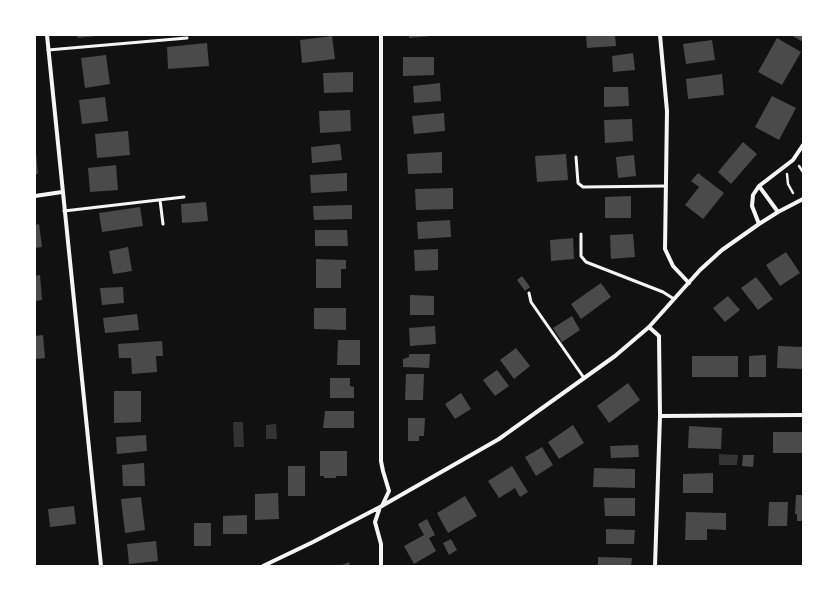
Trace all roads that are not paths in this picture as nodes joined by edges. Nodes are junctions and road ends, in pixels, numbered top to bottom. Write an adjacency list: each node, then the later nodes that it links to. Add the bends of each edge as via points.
1 (47, 35): 5 (street)
2 (381, 35): 27 (street, via 381,461 389,491)
3 (660, 35): 8 (street, via 667,111)
4 (187, 38): 5 (lane)
5 (48, 50): 10 (street)
6 (803, 145): 9 (street, via 793,160)
7 (576, 157): 8 (lane, via 578,183 583,187)
8 (666, 186): 20 (street, via 665,249 673,266)
9 (759, 186): 16 (street); 18 (street, via 752,206)
10 (62, 192): 11 (street); 15 (street)
11 (35, 196)
12 (184, 197): 14 (lane)
13 (803, 199): 16 (street)
14 (160, 200): 15 (lane); 17 (lane)
15 (64, 211): 28 (street)
16 (778, 212): 18 (street)
17 (163, 224)
18 (759, 224): 20 (street, via 722,250)
19 (581, 234): 22 (lane, via 581,256 586,262 663,292)
20 (689, 283): 22 (street)
21 (528, 293): 24 (lane, via 531,302)
22 (674, 299): 23 (street)
23 (649, 327): 24 (street); 26 (street, via 659,336)
24 (584, 378): 27 (street, via 499,439)
25 (803, 415): 26 (street)
26 (660, 416): 31 (street)
27 (381, 507): 29 (street); 30 (street, via 375,522 381,544)
28 (101, 566)
29 (263, 566)
30 (381, 566)
31 (655, 566)

